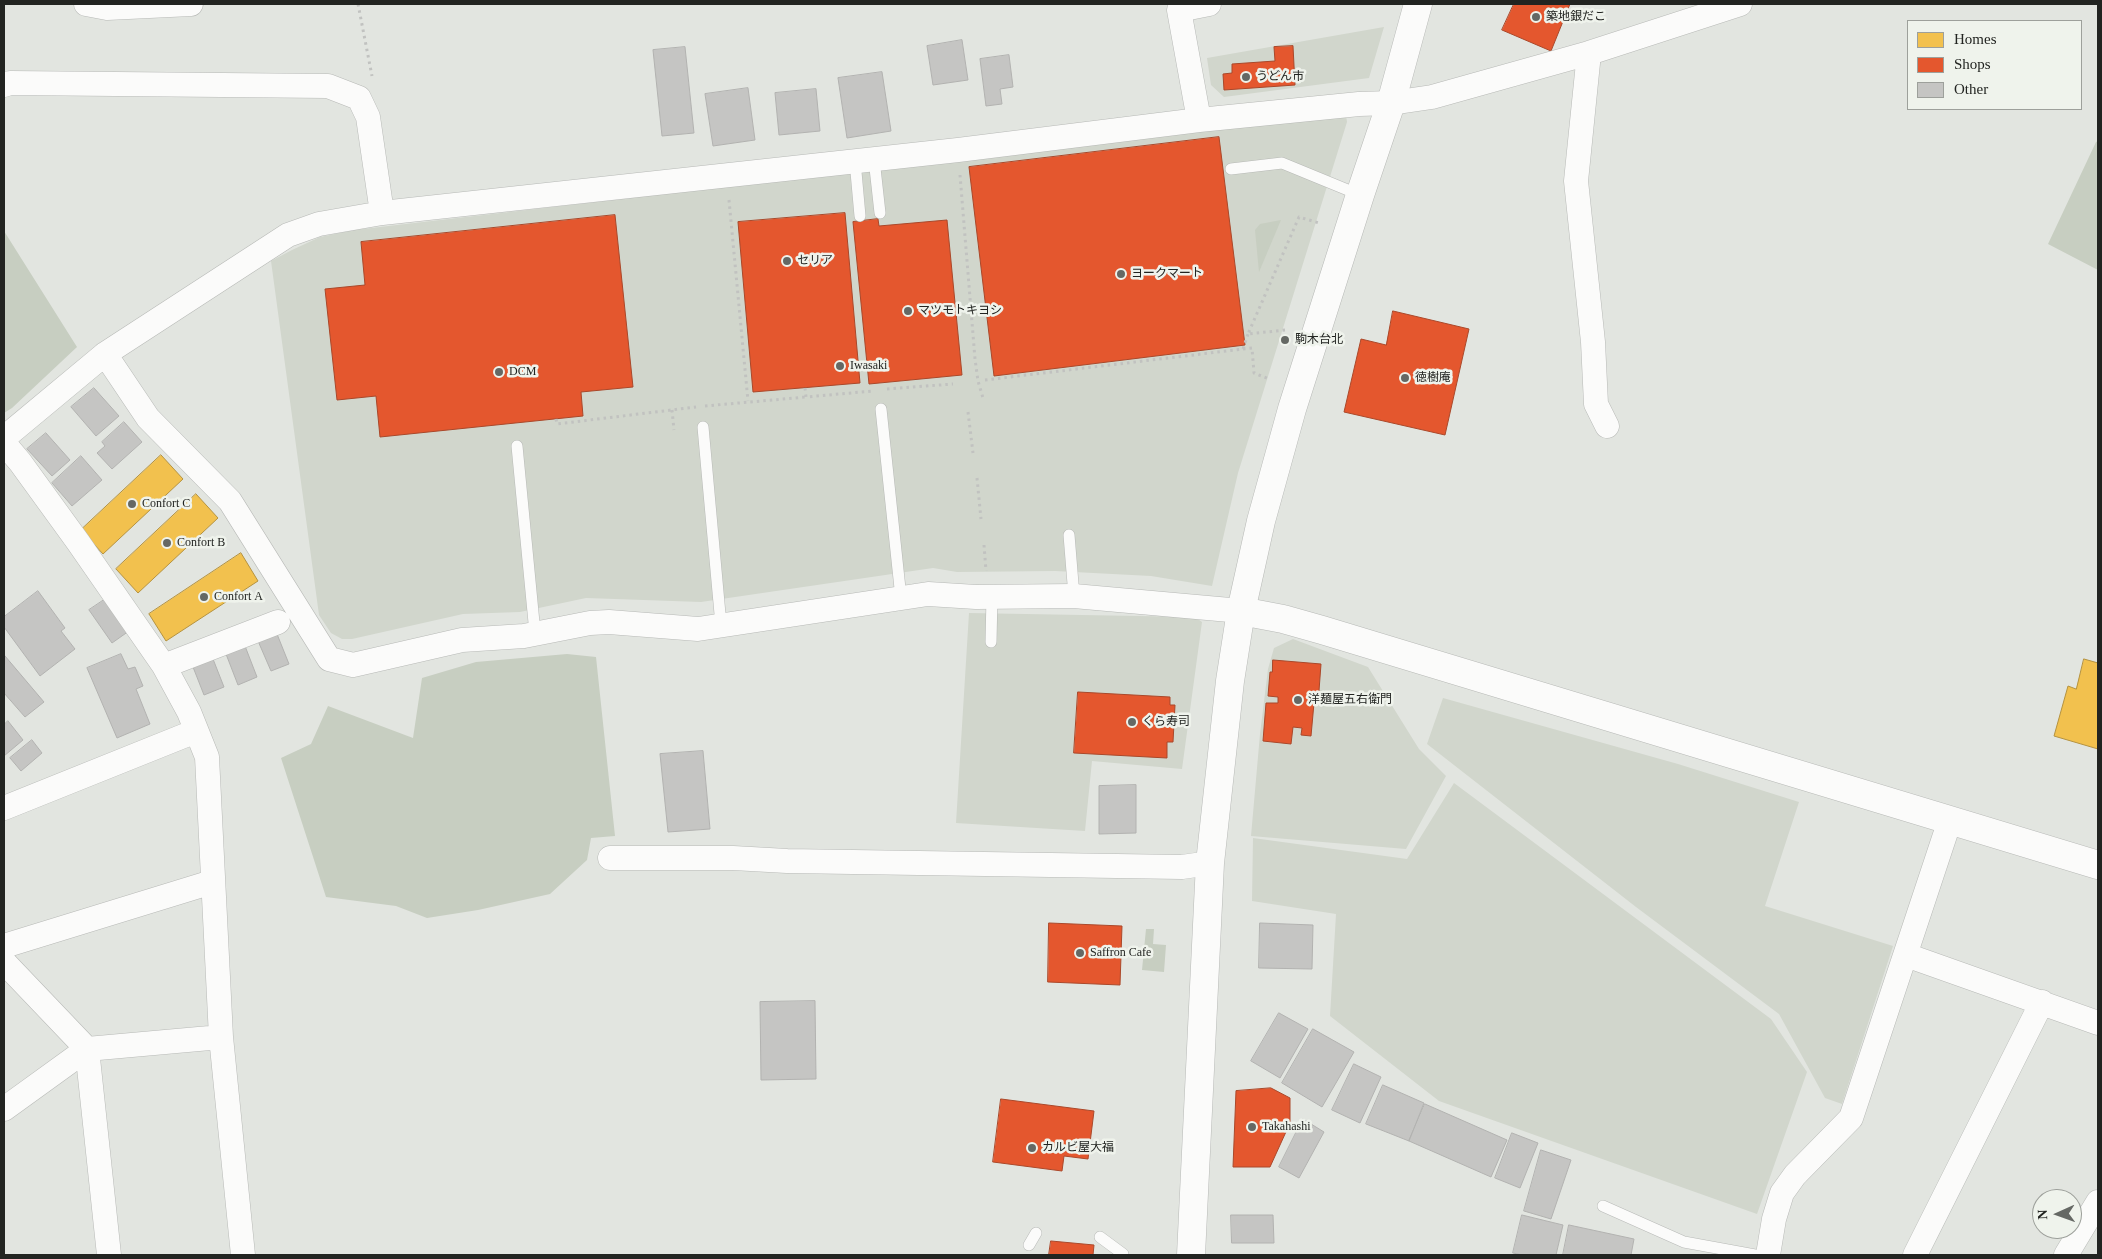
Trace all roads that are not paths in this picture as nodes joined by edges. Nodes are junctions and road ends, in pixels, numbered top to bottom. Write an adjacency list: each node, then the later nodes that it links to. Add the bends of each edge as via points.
1 (86, 4): 2 (street, via 107,8)
2 (191, 4)
3 (1209, 4): 9 (street, via 1179,10)
4 (1418, 4): 8 (street)
5 (1740, 4): 6 (street)
6 (1589, 53): 8 (street, via 1432,96); 18 (street, via 1576,181 1593,342 1596,404)
7 (4, 84): 13 (street, via 328,86 359,98 368,118)
8 (1391, 103): 9 (street); 12 (street)
9 (1199, 120): 10 (street)
10 (864, 160): 13 (street); 14 (lane); 15 (lane)
11 (1231, 169): 12 (lane, via 1282,163)
12 (1360, 195): 27 (street, via 1276,462)
13 (382, 213): 16 (street, via 319,224 288,235)
14 (880, 213)
15 (860, 216)
16 (106, 354): 20 (street); 30 (street, via 148,418 230,501 329,659 353,665 462,640)
17 (881, 409): 26 (lane)
18 (1607, 426)
19 (703, 427): 29 (lane)
20 (4, 438)
21 (4, 443): 32 (street)
22 (517, 446): 30 (lane)
23 (1070, 535): 25 (lane)
24 (989, 585): 25 (street); 26 (street); 31 (lane)
25 (1074, 596): 27 (street)
26 (901, 598): 29 (street)
27 (1240, 611): 35 (street, via 1322,630); 37 (street)
28 (278, 622): 32 (street)
29 (721, 625): 30 (street, via 698,629 609,622)
30 (535, 633)
31 (991, 642)
32 (164, 666): 33 (street)
33 (196, 731): 34 (street); 39 (street, via 207,757)
34 (4, 808)
35 (1950, 820): 38 (street); 41 (street)
36 (610, 858): 37 (street, via 1182,867)
37 (1210, 864): 56 (street)
38 (2098, 865)
39 (212, 882): 40 (street); 45 (street)
40 (4, 946)
41 (1906, 955): 43 (street); 58 (street, via 1851,1118 1795,1175 1782,1193)
42 (4, 962): 46 (street)
43 (2042, 1002): 44 (street); 59 (street)
44 (2098, 1023)
45 (221, 1037): 46 (street); 55 (street)
46 (87, 1049): 47 (street); 54 (street)
47 (4, 1109)
48 (2098, 1202): 60 (street)
49 (1603, 1206): 57 (lane, via 1684,1242)
50 (1036, 1233): 52 (lane)
51 (1100, 1237): 53 (lane)
52 (1029, 1246)
53 (1123, 1254)
54 (109, 1255)
55 (244, 1255)
56 (1191, 1255)
57 (1755, 1255)
58 (1768, 1255)
59 (1915, 1255)
60 (2066, 1255)

